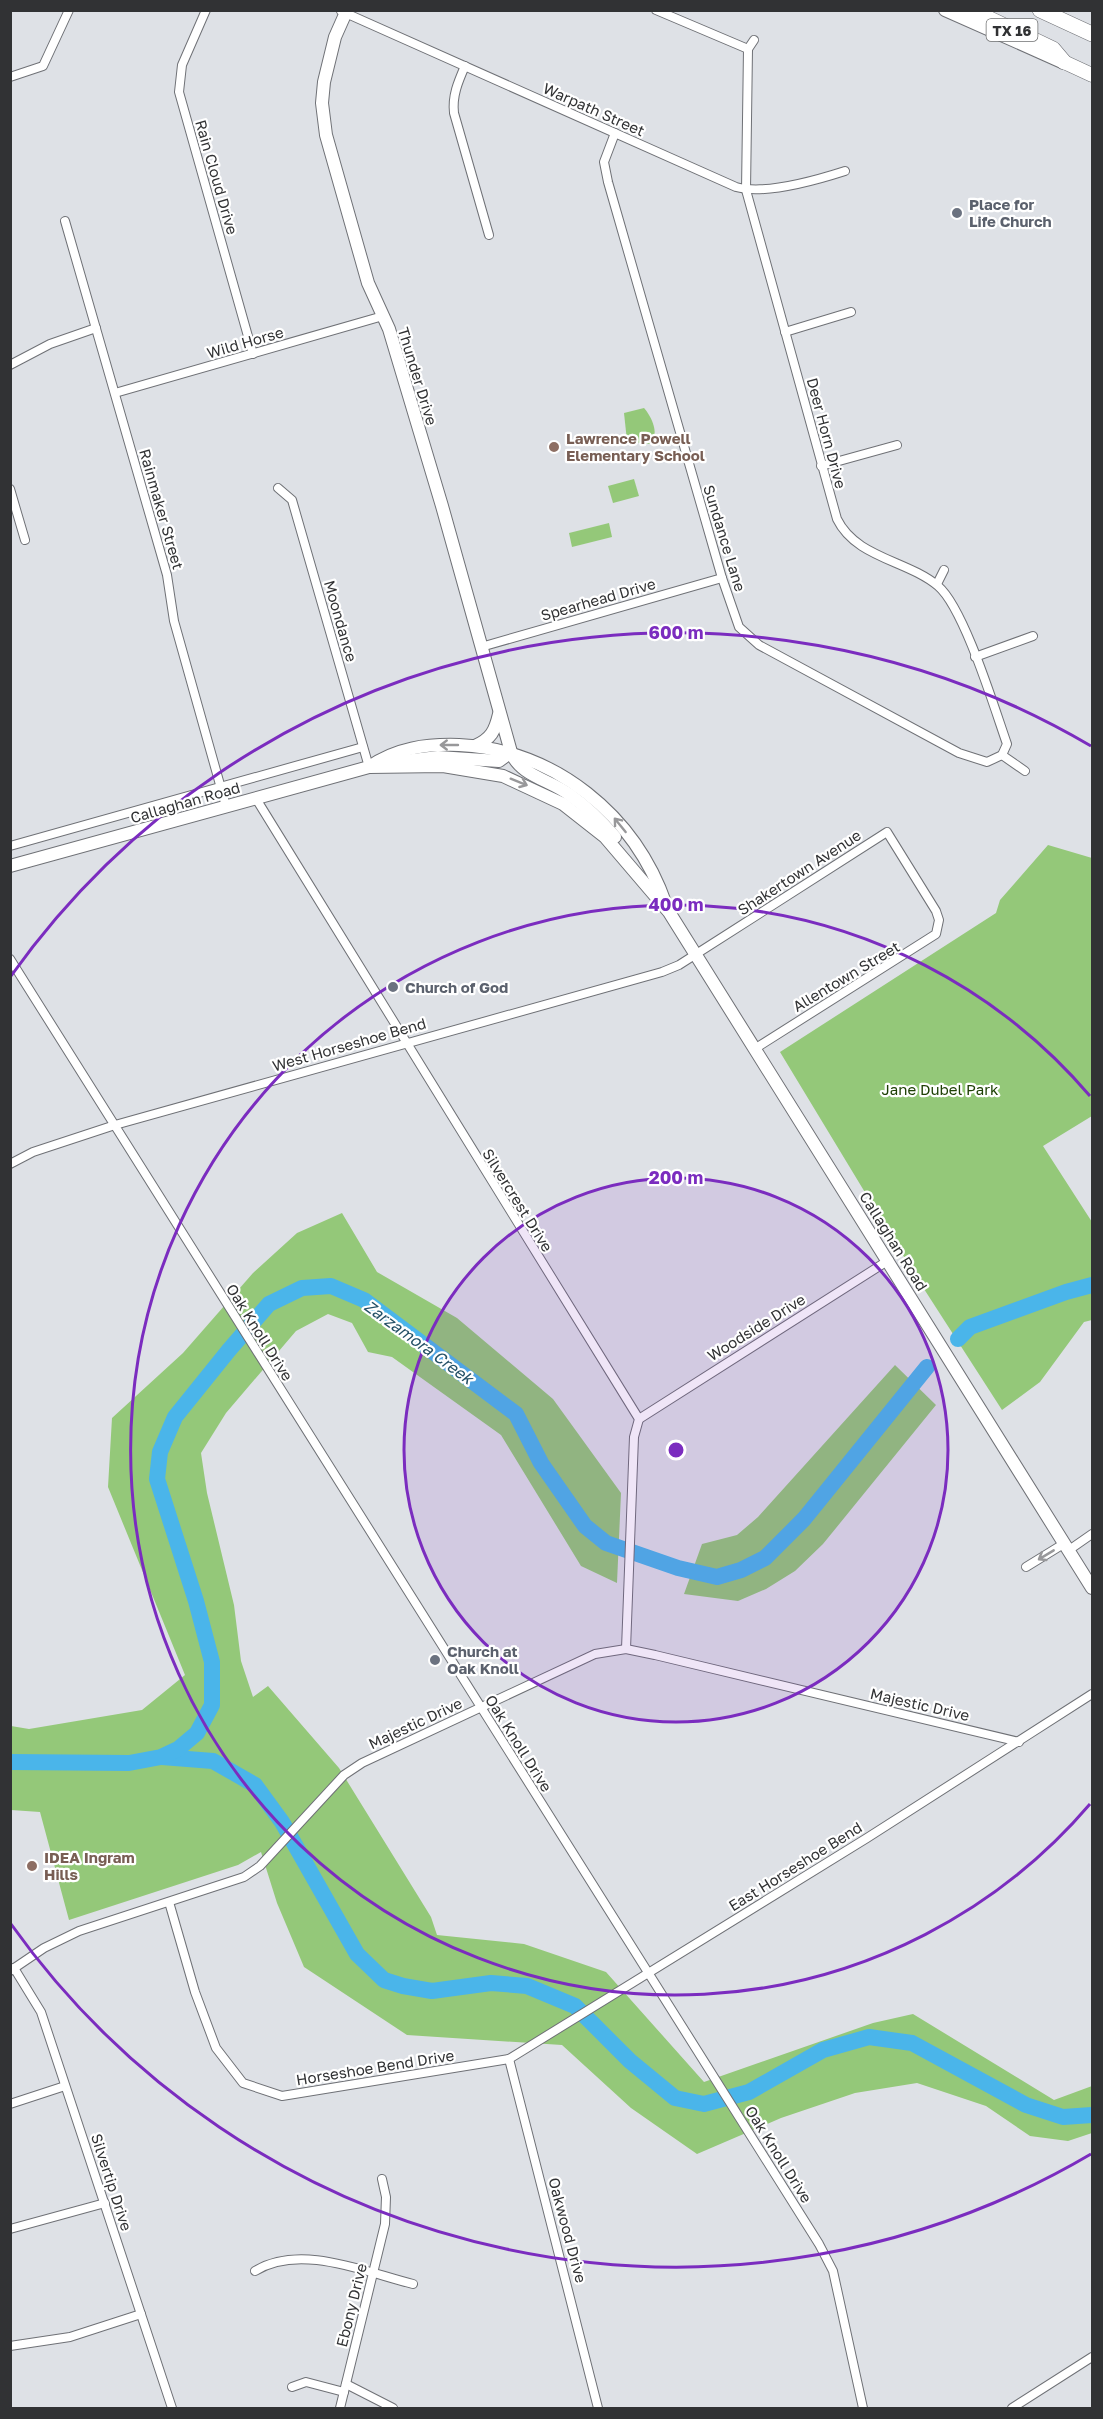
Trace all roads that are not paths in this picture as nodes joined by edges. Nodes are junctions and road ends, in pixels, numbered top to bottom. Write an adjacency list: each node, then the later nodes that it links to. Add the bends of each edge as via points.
1 (69, 10): 14 (street, via 43,66)
2 (206, 10): 24 (street, Rain Cloud Drive, via 182,65 179,92)
3 (656, 10): 10 (street)
4 (945, 10): 11 (main road)
5 (971, 10): 11 (highway, TX 16, via 1053,48)
6 (1040, 10): 8 (highway)
7 (345, 11): 12 (street, Warpath Street); 21 (main road, Thunder Drive, via 328,59 323,119 369,283)
8 (1092, 34)
9 (754, 40): 10 (street)
10 (748, 49): 17 (street, Deer Horn Drive)
11 (1064, 62): 13 (main road, TX 16)
12 (465, 66): 15 (street, Warpath Street); 19 (street, via 452,102)
13 (1092, 75)
14 (10, 77)
15 (615, 133): 17 (street, Warpath Street); 33 (street, Sundance Lane, via 604,162 608,182)
16 (845, 171): 17 (street, via 807,182)
17 (746, 190): 23 (street, Deer Horn Drive)
18 (65, 221): 22 (street, Rainmaker Street)
19 (489, 235)
20 (851, 312): 23 (street)
21 (383, 316): 24 (street, Wild Horse); 36 (main road, Thunder Drive)
22 (96, 328): 25 (street, via 37,349); 26 (street, Rainmaker Street)
23 (785, 332): 28 (street, Deer Horn Drive)
24 (253, 354): 26 (street, Wild Horse)
25 (10, 365)
26 (115, 393): 45 (street, Rainmaker Street)
27 (897, 445): 28 (street)
28 (821, 466): 34 (street, Deer Horn Drive, via 837,519 848,537)
29 (278, 488): 40 (street, Moondance, via 292,500)
30 (10, 489): 31 (street)
31 (25, 540)
32 (944, 570): 34 (street)
33 (722, 578): 36 (street, Spearhead Drive); 42 (street, Sundance Lane, via 739,627 759,645 959,753 987,762)
34 (937, 584): 37 (street, Deer Horn Drive, via 957,610)
35 (1033, 636): 37 (street)
36 (481, 647): 38 (main road, Thunder Drive)
37 (975, 657): 42 (street, Deer Horn Drive, via 1007,744)
38 (500, 713): 39 (main road, via 492,735); 41 (main road, Thunder Drive)
39 (474, 746): 41 (main road, Callaghan Road); 43 (main road, Callaghan Road, one-way to 43, via 449,745 387,754)
40 (363, 747): 43 (street, Moondance); 45 (street, Callaghan Road)
41 (511, 752): 43 (main road, via 499,762 425,757); 50 (main road, via 518,766 561,788 595,815 634,859); 51 (main road, Callaghan Road, one-way to 41, via 659,883 605,807 568,778)
42 (1002, 755): 44 (street)
43 (374, 768): 46 (main road, Callaghan Road); 50 (main road, Callaghan Road, one-way to 50, via 460,768 526,785 583,817)
44 (1025, 771)
45 (222, 786): 47 (street, Rainmaker Street); 48 (street, Callaghan Road)
46 (255, 797): 47 (main road, Callaghan Road); 55 (street, Silvercrest Drive)
47 (226, 806): 49 (main road, Callaghan Road)
48 (10, 846)
49 (10, 866)
50 (649, 889): 51 (main road, Callaghan Road)
51 (669, 912): 53 (main road, Callaghan Road)
52 (939, 920): 53 (street, Shakertown Avenue, via 887,832); 56 (street, Allentown Street, via 930,941)
53 (696, 954): 55 (street, West Horseshoe Bend, via 662,972); 56 (main road, Callaghan Road)
54 (10, 959): 57 (street, Oak Knoll Drive)
55 (404, 1042): 57 (street, West Horseshoe Bend); 60 (street, Silvercrest Drive)
56 (756, 1048): 59 (main road, Callaghan Road)
57 (115, 1125): 58 (street, West Horseshoe Bend, via 33,1152); 67 (street, Oak Knoll Drive)
58 (10, 1164)
59 (889, 1260): 60 (street, Woodside Drive); 62 (main road, Callaghan Road)
60 (639, 1419): 65 (street, via 634,1437)
61 (1092, 1534): 62 (street)
62 (1067, 1547): 63 (street, one-way to 63); 64 (main road, Callaghan Road)
63 (1026, 1566)
64 (1092, 1588)
65 (626, 1649): 67 (street, Majestic Drive, via 585,1657); 68 (street, Majestic Drive)
66 (1092, 1694): 68 (street, East Horseshoe Bend)
67 (480, 1707): 69 (street, Majestic Drive, via 344,1775 270,1855 244,1877); 71 (street, Oak Knoll Drive)
68 (1018, 1742): 71 (street, East Horseshoe Bend)
69 (169, 1902): 70 (street, Majestic Drive, via 61,1939); 72 (street, Horseshoe Bend Drive, via 216,2048 243,2083 282,2096)
70 (12, 1970): 73 (street, Silvertip Drive, via 41,2012)
71 (647, 1973): 72 (street, East Horseshoe Bend); 91 (street, Oak Knoll Drive, via 833,2271)
72 (509, 2058): 90 (street, Oakwood Drive)
73 (65, 2086): 74 (street); 76 (street, Silvertip Drive)
74 (10, 2104)
75 (382, 2179): 79 (street, Ebony Drive, via 386,2215)
76 (105, 2203): 77 (street); 81 (street, Silvertip Drive)
77 (10, 2229)
78 (255, 2271): 79 (street, via 276,2261 306,2258)
79 (373, 2274): 80 (street); 85 (street, Ebony Drive)
80 (413, 2284)
81 (141, 2314): 82 (street, via 70,2337); 87 (street, Silvertip Drive)
82 (10, 2346)
83 (1092, 2357): 86 (street)
84 (292, 2387): 85 (street, via 306,2382)
85 (345, 2388): 88 (street, Ebony Drive); 89 (street)
86 (1017, 2407)
87 (172, 2409)
88 (340, 2409)
89 (393, 2409)
90 (598, 2409)
91 (863, 2409)

